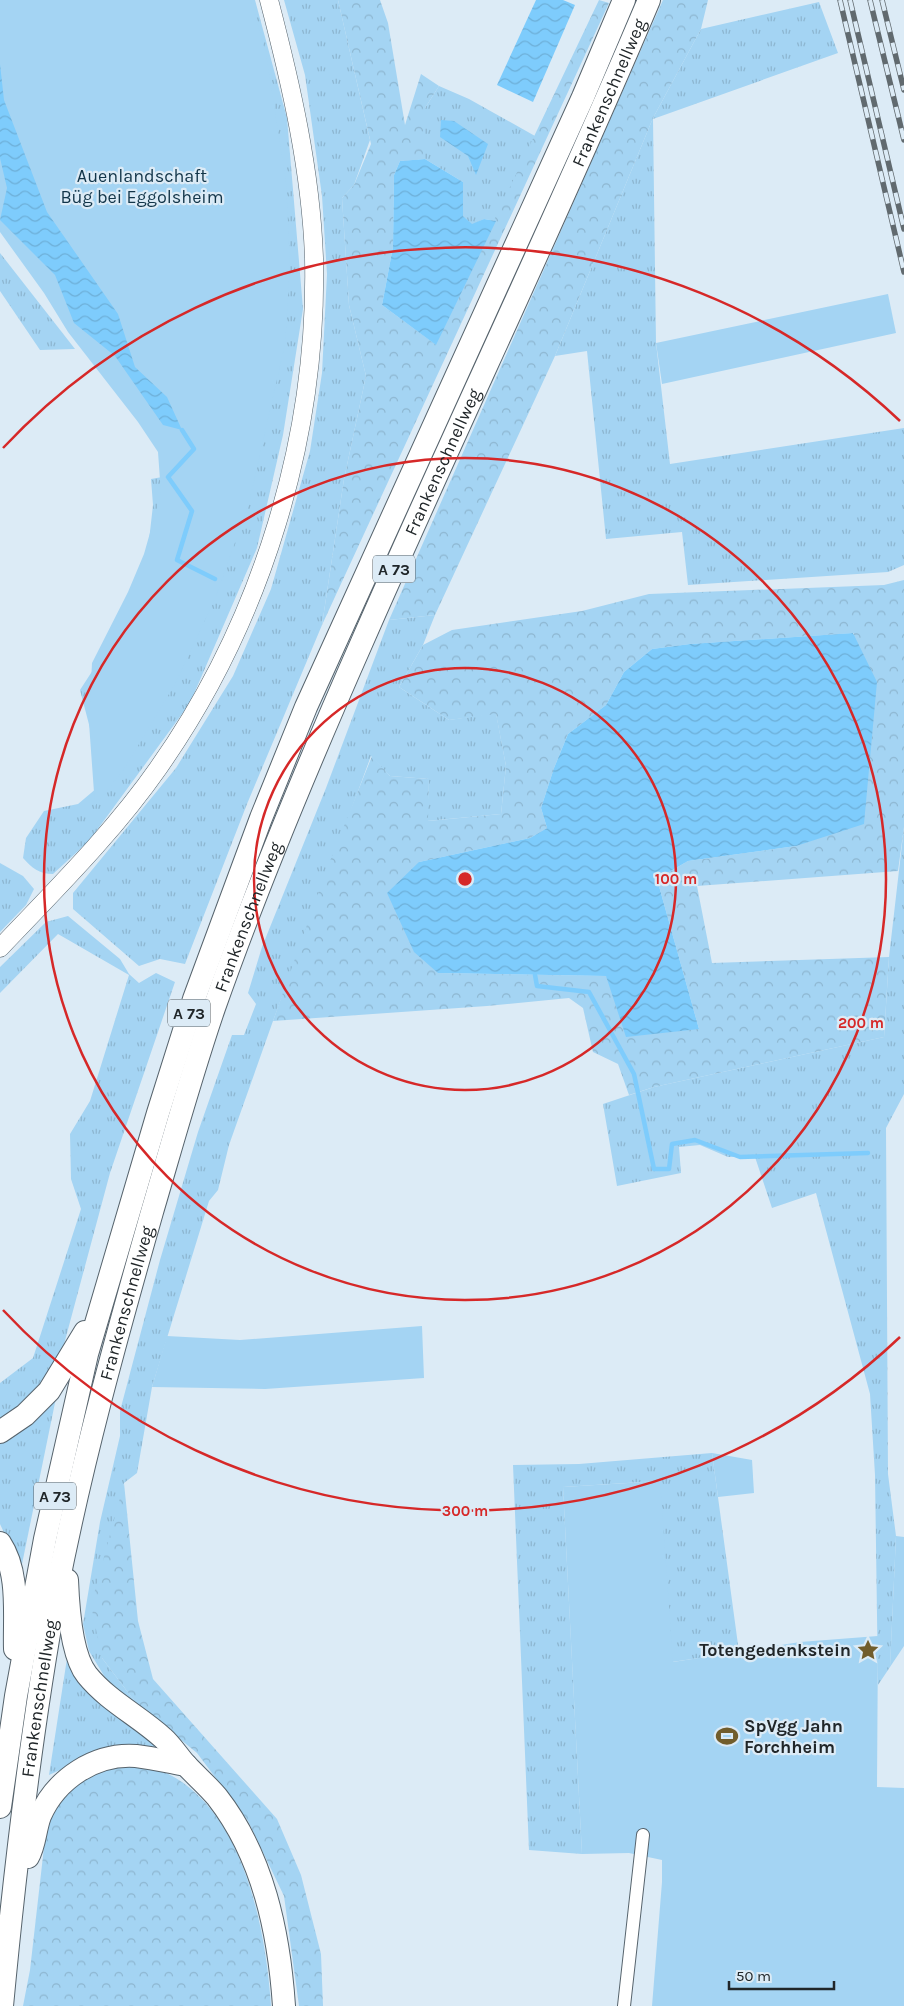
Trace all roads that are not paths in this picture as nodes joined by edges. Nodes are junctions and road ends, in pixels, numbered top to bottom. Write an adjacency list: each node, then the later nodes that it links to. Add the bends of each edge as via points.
1 (269, 0): 4 (main road, via 300,136 314,257 308,377 285,493 244,613 188,724 158,769 87,856)
2 (624, 0): 5 (highway, Frankenschnellweg / A 73, via 314,689 261,818 194,999)
3 (649, 0): 7 (highway, Frankenschnellweg / A 73, via 328,718 245,924 213,1010 132,1282 107,1369)
4 (0, 948)
5 (104, 1299): 6 (highway, via 49,1391 25,1415); 9 (highway, Frankenschnellweg / A 73, via 87,1354 45,1539)
6 (0, 1432)
7 (67, 1542): 10 (highway, via 72,1628 86,1674 112,1700 164,1738); 13 (highway, Frankenschnellweg / A 73, via 40,1690)
8 (0, 1543): 9 (highway, via 10,1566 15,1593)
9 (16, 1696): 11 (highway, Frankenschnellweg / A 73)
10 (186, 1765): 13 (highway, via 135,1756 121,1757 89,1765 73,1774 61,1784 45,1807 30,1854); 15 (highway, via 216,1796 250,1851 266,1895 277,1943)
11 (0, 1807)
12 (643, 1834): 16 (street)
13 (15, 1876): 14 (highway, Frankenschnellweg / A 73)
14 (2, 2006)
15 (284, 2006)
16 (624, 2006)

